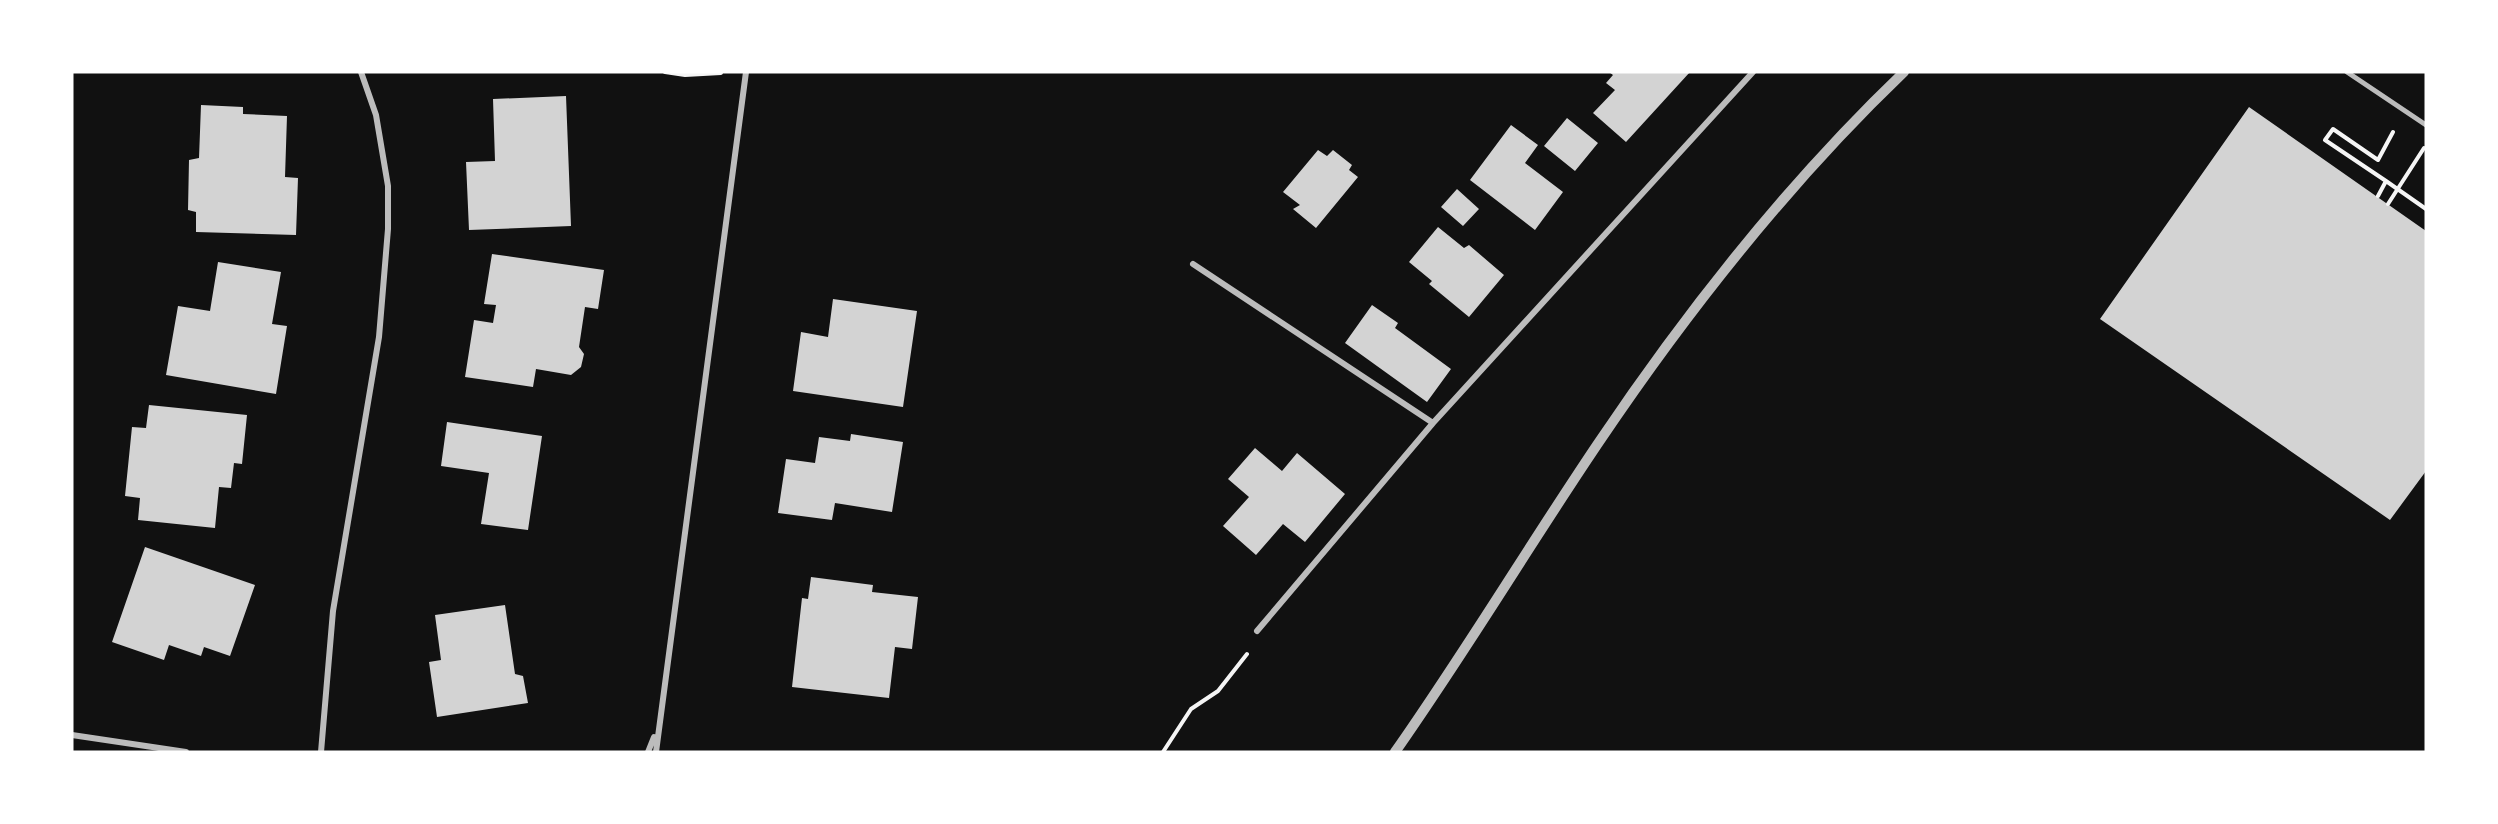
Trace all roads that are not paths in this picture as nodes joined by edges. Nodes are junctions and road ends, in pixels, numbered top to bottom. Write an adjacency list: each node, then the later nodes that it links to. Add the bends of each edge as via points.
1 (361, 72): 14 (street, via 376,115 388,186 388,229 379,337 333,611)
2 (746, 72): 10 (street)
3 (1753, 72): 8 (street)
4 (1904, 72): 12 (street, via 1801,177 1697,307 1600,440)
5 (2347, 72): 6 (street)
6 (2426, 125)
7 (1193, 264): 8 (street)
8 (1433, 423): 9 (street)
9 (1257, 631)
10 (657, 728): 15 (street); 16 (street)
11 (72, 735): 13 (street)
12 (1401, 750)
13 (186, 752)
14 (321, 752)
15 (648, 752)
16 (656, 752)

